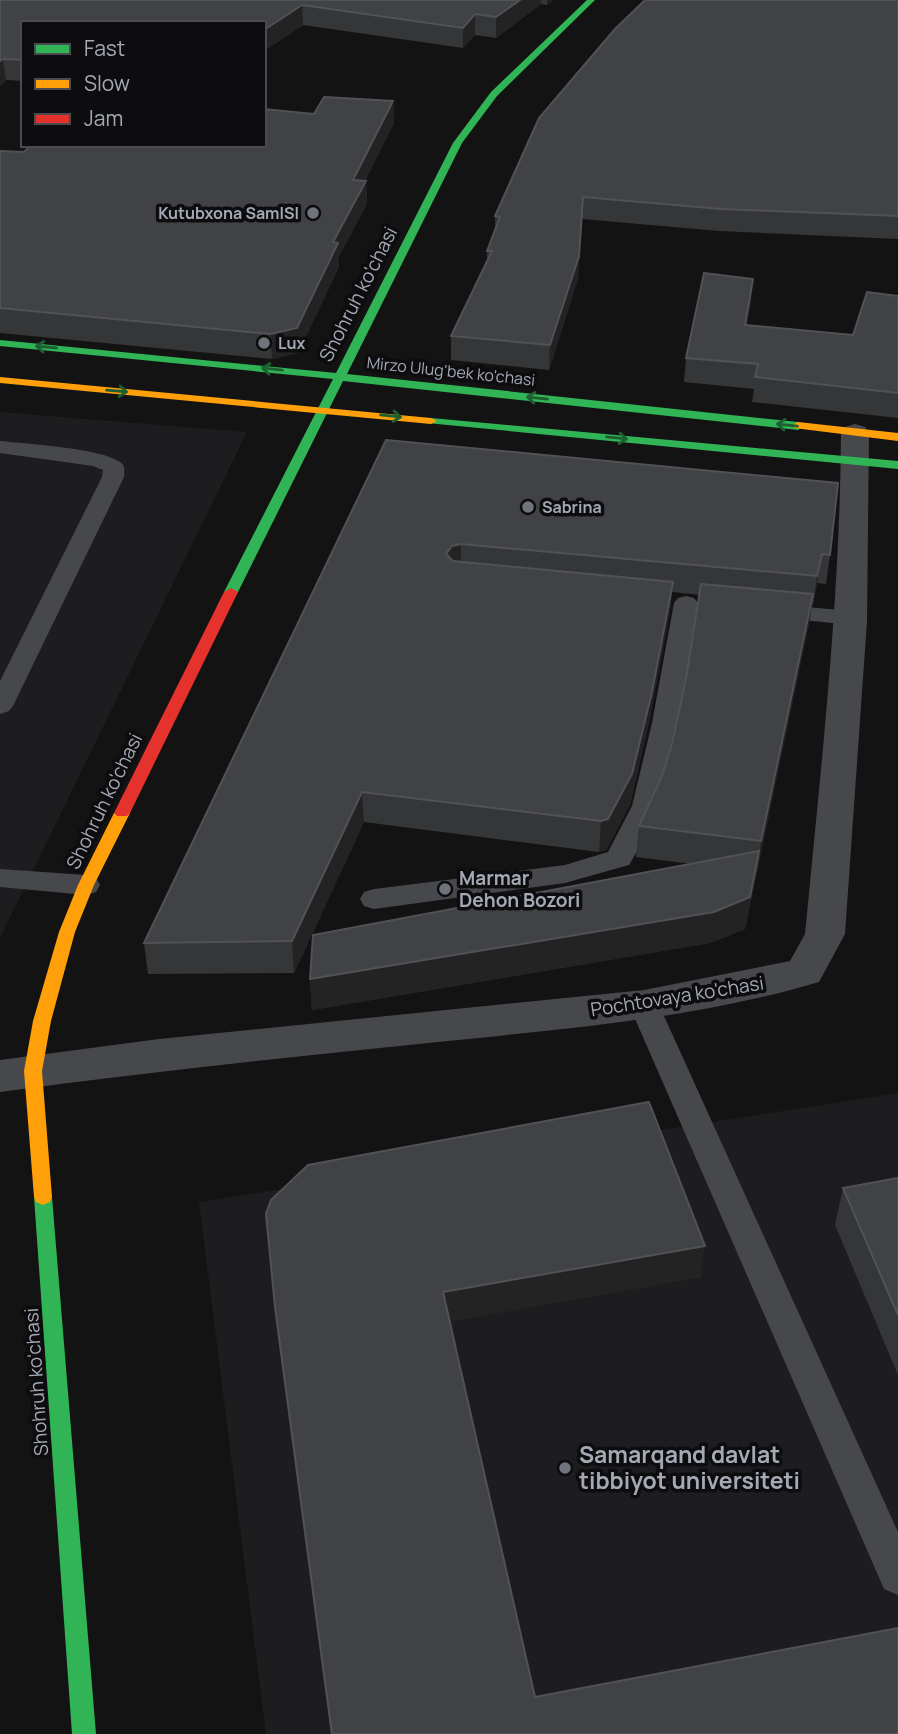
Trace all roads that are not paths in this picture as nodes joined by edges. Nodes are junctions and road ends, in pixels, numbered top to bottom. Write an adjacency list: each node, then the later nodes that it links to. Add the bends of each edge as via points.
1 (591, 0): 3 (main road, Shohruh ko'chasi, via 474,117)
2 (0, 343): 3 (main road, Mirzo Ulug'bek ko'chasi, one-way to 2)
3 (340, 377): 5 (main road, Shohruh ko'chasi); 8 (main road, Mirzo Ulug'bek ko'chasi, one-way to 3)
4 (0, 380): 5 (main road, Mirzo Ulug'bek ko'chasi, one-way to 5)
5 (323, 409): 8 (main road, Mirzo Ulug'bek ko'chasi, one-way to 8); 15 (main road, Shohruh ko'chasi)
6 (898, 437): 8 (main road, Mirzo Ulug'bek ko'chasi)
7 (0, 447): 13 (lane, via 97,460 114,467)
8 (856, 447): 9 (main road, Mirzo Ulug'bek ko'chasi); 12 (street, Pochtovaya ko'chasi)
9 (898, 466)
10 (714, 605): 16 (lane, via 673,602 665,723 645,806 619,858 565,874)
11 (755, 609): 12 (lane)
12 (851, 618): 17 (street, Pochtovaya ko'chasi, via 825,934 820,944 805,972)
13 (0, 706)
14 (0, 878): 15 (lane)
15 (86, 885): 18 (main road, Shohruh ko'chasi)
16 (374, 899)
17 (644, 1005): 18 (street, Pochtovaya ko'chasi); 19 (lane)
18 (17, 1074): 20 (main road, Shohruh ko'chasi)
19 (898, 1576)
20 (84, 1734)

